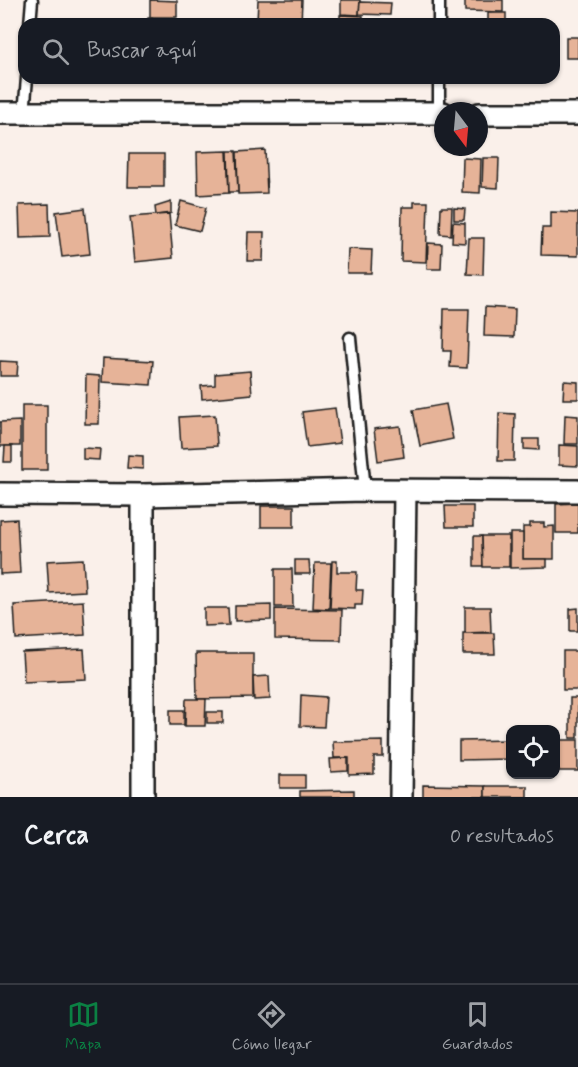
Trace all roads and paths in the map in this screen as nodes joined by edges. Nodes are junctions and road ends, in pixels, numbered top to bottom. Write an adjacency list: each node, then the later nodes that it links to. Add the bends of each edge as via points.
1 (32, 0): 3 (lane)
2 (439, 0): 4 (lane)
3 (30, 18)
4 (439, 18)
5 (26, 84): 10 (lane)
6 (439, 84): 7 (lane)
7 (440, 102)
8 (0, 113): 10 (street)
9 (434, 113): 10 (street)
10 (24, 114)
11 (488, 114): 12 (street)
12 (578, 114)
13 (350, 338): 14 (lane)
14 (365, 490): 15 (street); 18 (street)
15 (405, 491): 16 (street); 20 (street)
16 (578, 491)
17 (0, 494): 18 (street)
18 (143, 495): 19 (street)
19 (143, 797)
20 (401, 797)

